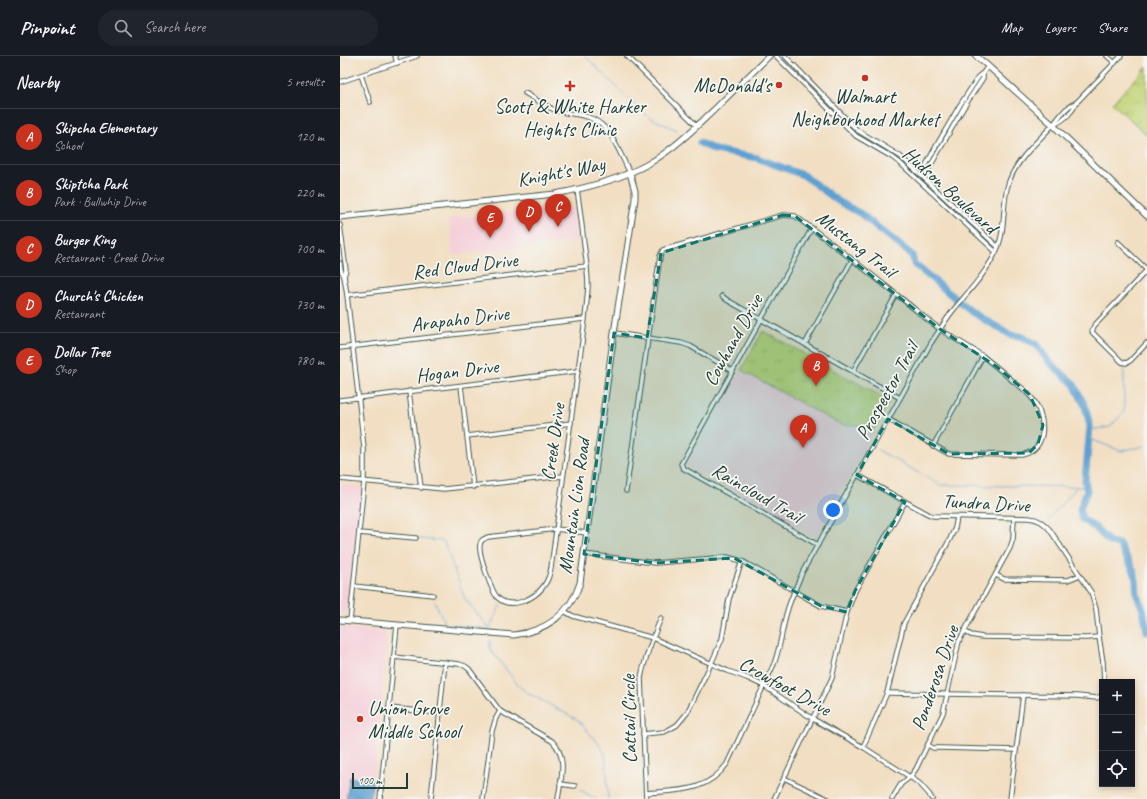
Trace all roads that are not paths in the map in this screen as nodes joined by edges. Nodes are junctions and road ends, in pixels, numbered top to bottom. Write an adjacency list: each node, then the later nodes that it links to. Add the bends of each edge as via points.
1 (395, 56): 10 (street)
2 (417, 56): 10 (street)
3 (627, 56): 23 (street)
4 (769, 56): 23 (main road, Knight's Way)
5 (776, 56): 15 (street, Hudson Boulevard)
6 (785, 56): 13 (street, Hudson Boulevard)
7 (976, 56): 12 (main road)
8 (1108, 56): 11 (street)
9 (1121, 56): 11 (street, Prospector Trail)
10 (397, 63): 14 (street)
11 (1115, 63): 22 (street, Prospector Trail, via 1077,102 1073,110)
12 (988, 66): 22 (main road); 25 (street, via 960,105)
13 (801, 73): 15 (street); 18 (street, Hudson Boulevard)
14 (361, 75): 16 (street); 20 (street)
15 (797, 77): 19 (street, Hudson Boulevard)
16 (340, 82)
17 (525, 93): 24 (street, via 554,110 587,116 598,122 610,133)
18 (820, 93): 19 (street); 21 (street, Hudson Boulevard)
19 (816, 96): 21 (street, Hudson Boulevard)
20 (370, 102)
21 (844, 121): 25 (street, Hudson Boulevard, via 900,156); 26 (street, Hudson Boulevard, via 856,136 892,157)
22 (1053, 125): 28 (main road); 34 (street, Prospector Trail, via 1024,155 1011,178 1007,188 1003,229)
23 (697, 126): 24 (main road, Knight's Way, via 660,156)
24 (630, 173): 27 (main road, Knight's Way); 47 (main road, Mountain Lion Road, via 634,182 635,198)
25 (922, 175): 26 (street); 34 (street, Hudson Boulevard)
26 (918, 179): 35 (street, Hudson Boulevard)
27 (577, 190): 29 (main road, Knight's Way); 38 (street, Creek Drive)
28 (1147, 216)
29 (340, 217)
30 (340, 225): 33 (street)
31 (812, 228): 36 (street, Mustang Trail); 45 (street, Cowhand Drive); 48 (street, Mustang Trail, via 795,216 783,215 663,250)
32 (1118, 242): 39 (street)
33 (341, 244): 40 (street, via 346,270)
34 (998, 247): 35 (street, Prospector Trail)
35 (996, 252): 46 (street, Prospector Trail, via 990,264)
36 (852, 260): 41 (street, Mustang Trail); 50 (street)
37 (340, 263): 40 (street)
38 (587, 266): 42 (street, Red Cloud Drive); 44 (street, Creek Drive, via 588,285)
39 (1147, 270): 49 (street, via 1094,326 1092,332 1126,363)
40 (342, 276): 42 (street)
41 (896, 294): 46 (street, Mustang Trail); 56 (street)
42 (347, 295): 51 (street)
43 (722, 296): 45 (street)
44 (584, 319): 51 (street, Arapaho Drive); 54 (street, Creek Drive)
45 (761, 320): 50 (street); 55 (street, Cowhand Drive)
46 (940, 329): 53 (street, Mustang Trail); 60 (street, Prospector Trail)
47 (614, 333): 48 (street); 78 (main road, Mountain Lion Road)
48 (647, 338): 55 (street, via 686,344); 73 (street, Mustang Trail)
49 (1147, 342)
50 (805, 344): 56 (street)
51 (352, 347): 52 (street, Arapaho Drive); 59 (street)
52 (340, 348)
53 (982, 356): 65 (street); 65 (street, Mustang Trail, via 998,367 1036,403 1043,425 1038,444 1035,449 1022,455 950,454)
54 (578, 371): 57 (street, Hogan Drive); 63 (street, Creek Drive)
55 (733, 371): 66 (street, Cowhand Drive)
56 (853, 371): 60 (street)
57 (461, 386): 58 (street, Hogan Drive); 64 (street)
58 (409, 391): 59 (street, Hogan Drive); 72 (street)
59 (358, 397): 61 (street, Hogan Drive); 70 (street, via 364,448)
60 (900, 398): 62 (street, Prospector Trail)
61 (340, 400)
62 (888, 419): 65 (street, Mustang Trail); 67 (street, Prospector Trail)
63 (571, 423): 64 (street); 68 (street, Creek Drive)
64 (467, 436): 71 (street)
65 (933, 446)
66 (682, 466): 81 (street, Raincloud Trail)
67 (857, 475): 74 (street, Tundra Drive); 81 (street, Prospector Trail)
68 (563, 476): 71 (street); 77 (street, Creek Drive)
69 (340, 479): 70 (street)
70 (364, 482): 72 (street); 79 (street)
71 (473, 487): 72 (street)
72 (421, 488)
73 (626, 492)
74 (905, 502): 75 (street, Tundra Drive, via 933,516); 90 (street, via 855,591)
75 (957, 517): 76 (street, Tundra Drive); 103 (street, via 950,539 904,623)
76 (1014, 518): 84 (street, Ponderosa Drive, via 1013,540); 85 (street, Tundra Drive, via 1034,519 1045,524)
77 (556, 528): 77 (street, Creek Drive, via 550,572 544,587 532,597 516,603 498,598 479,549 483,539); 78 (street)
78 (587, 532): 82 (main road, Mountain Lion Road)
79 (359, 533): 80 (street); 86 (street)
80 (416, 538)
81 (818, 545): 87 (street, Prospector Trail)
82 (584, 554): 83 (street, via 655,563 727,557); 89 (main road, Mountain Lion Road, via 578,589)
83 (742, 561): 87 (street); 100 (street, via 730,594 722,639)
84 (996, 575): 85 (street, via 1004,579 1068,580); 95 (street, Ponderosa Drive)
85 (1080, 575): 96 (street, Tundra Drive, via 1091,592)
86 (354, 586): 88 (street); 93 (street)
87 (794, 590): 90 (street, via 821,606); 102 (street, Prospector Trail, via 778,655)
88 (433, 596)
89 (564, 611): 94 (main road, Mountain Lion Road, via 542,628 514,635); 97 (street, Crowfoot Drive, via 573,616)
90 (847, 612): 110 (street, via 832,678)
91 (662, 618): 97 (street, Cattail Circle)
92 (340, 620): 93 (main road, Mountain Lion Road)
93 (350, 621): 94 (main road, Mountain Lion Road)
94 (397, 625): 98 (street)
95 (964, 631): 96 (street, via 982,637); 104 (street, Ponderosa Drive, via 957,647)
96 (1099, 637): 101 (street, Tundra Drive)
97 (653, 638): 100 (street, Crowfoot Drive); 111 (street, Cattail Circle, via 641,678)
98 (394, 657): 99 (street); 107 (street)
99 (445, 662): 108 (street, via 460,664 469,669); 109 (street)
100 (711, 664): 102 (street, Crowfoot Drive); 111 (street, via 687,713 677,724 664,732)
101 (1104, 679)
102 (764, 686): 110 (street, Crowfoot Drive); 119 (street, Prospector Trail, via 727,764 718,775 703,785 692,788)
103 (887, 693): 104 (street); 113 (street)
104 (947, 694): 105 (street); 112 (street, Ponderosa Drive, via 943,713)
105 (1022, 695): 106 (street); 114 (street)
106 (1099, 697)
107 (389, 708): 109 (street); 120 (street)
108 (500, 711): 117 (street, via 546,736 556,745 562,757); 122 (street, via 492,731)
109 (440, 713): 121 (street)
110 (813, 719): 113 (street, Crowfoot Drive); 116 (street)
111 (643, 734): 119 (street, Cattail Circle)
112 (928, 745): 114 (street, via 933,748); 115 (street, Ponderosa Drive)
113 (863, 747): 115 (street, Crowfoot Drive)
114 (1016, 750): 129 (street)
115 (910, 777): 127 (street, Ponderosa Drive); 128 (street, Crowfoot Drive)
116 (784, 778): 125 (street); 126 (street)
117 (560, 784): 118 (street); 123 (street)
118 (575, 786)
119 (646, 793): 124 (street, Cattail Circle)
120 (380, 799)
121 (431, 799)
122 (484, 799)
123 (558, 799)
124 (646, 799)
125 (774, 799)
126 (828, 799)
127 (892, 799)
128 (932, 799)
129 (1010, 799)

